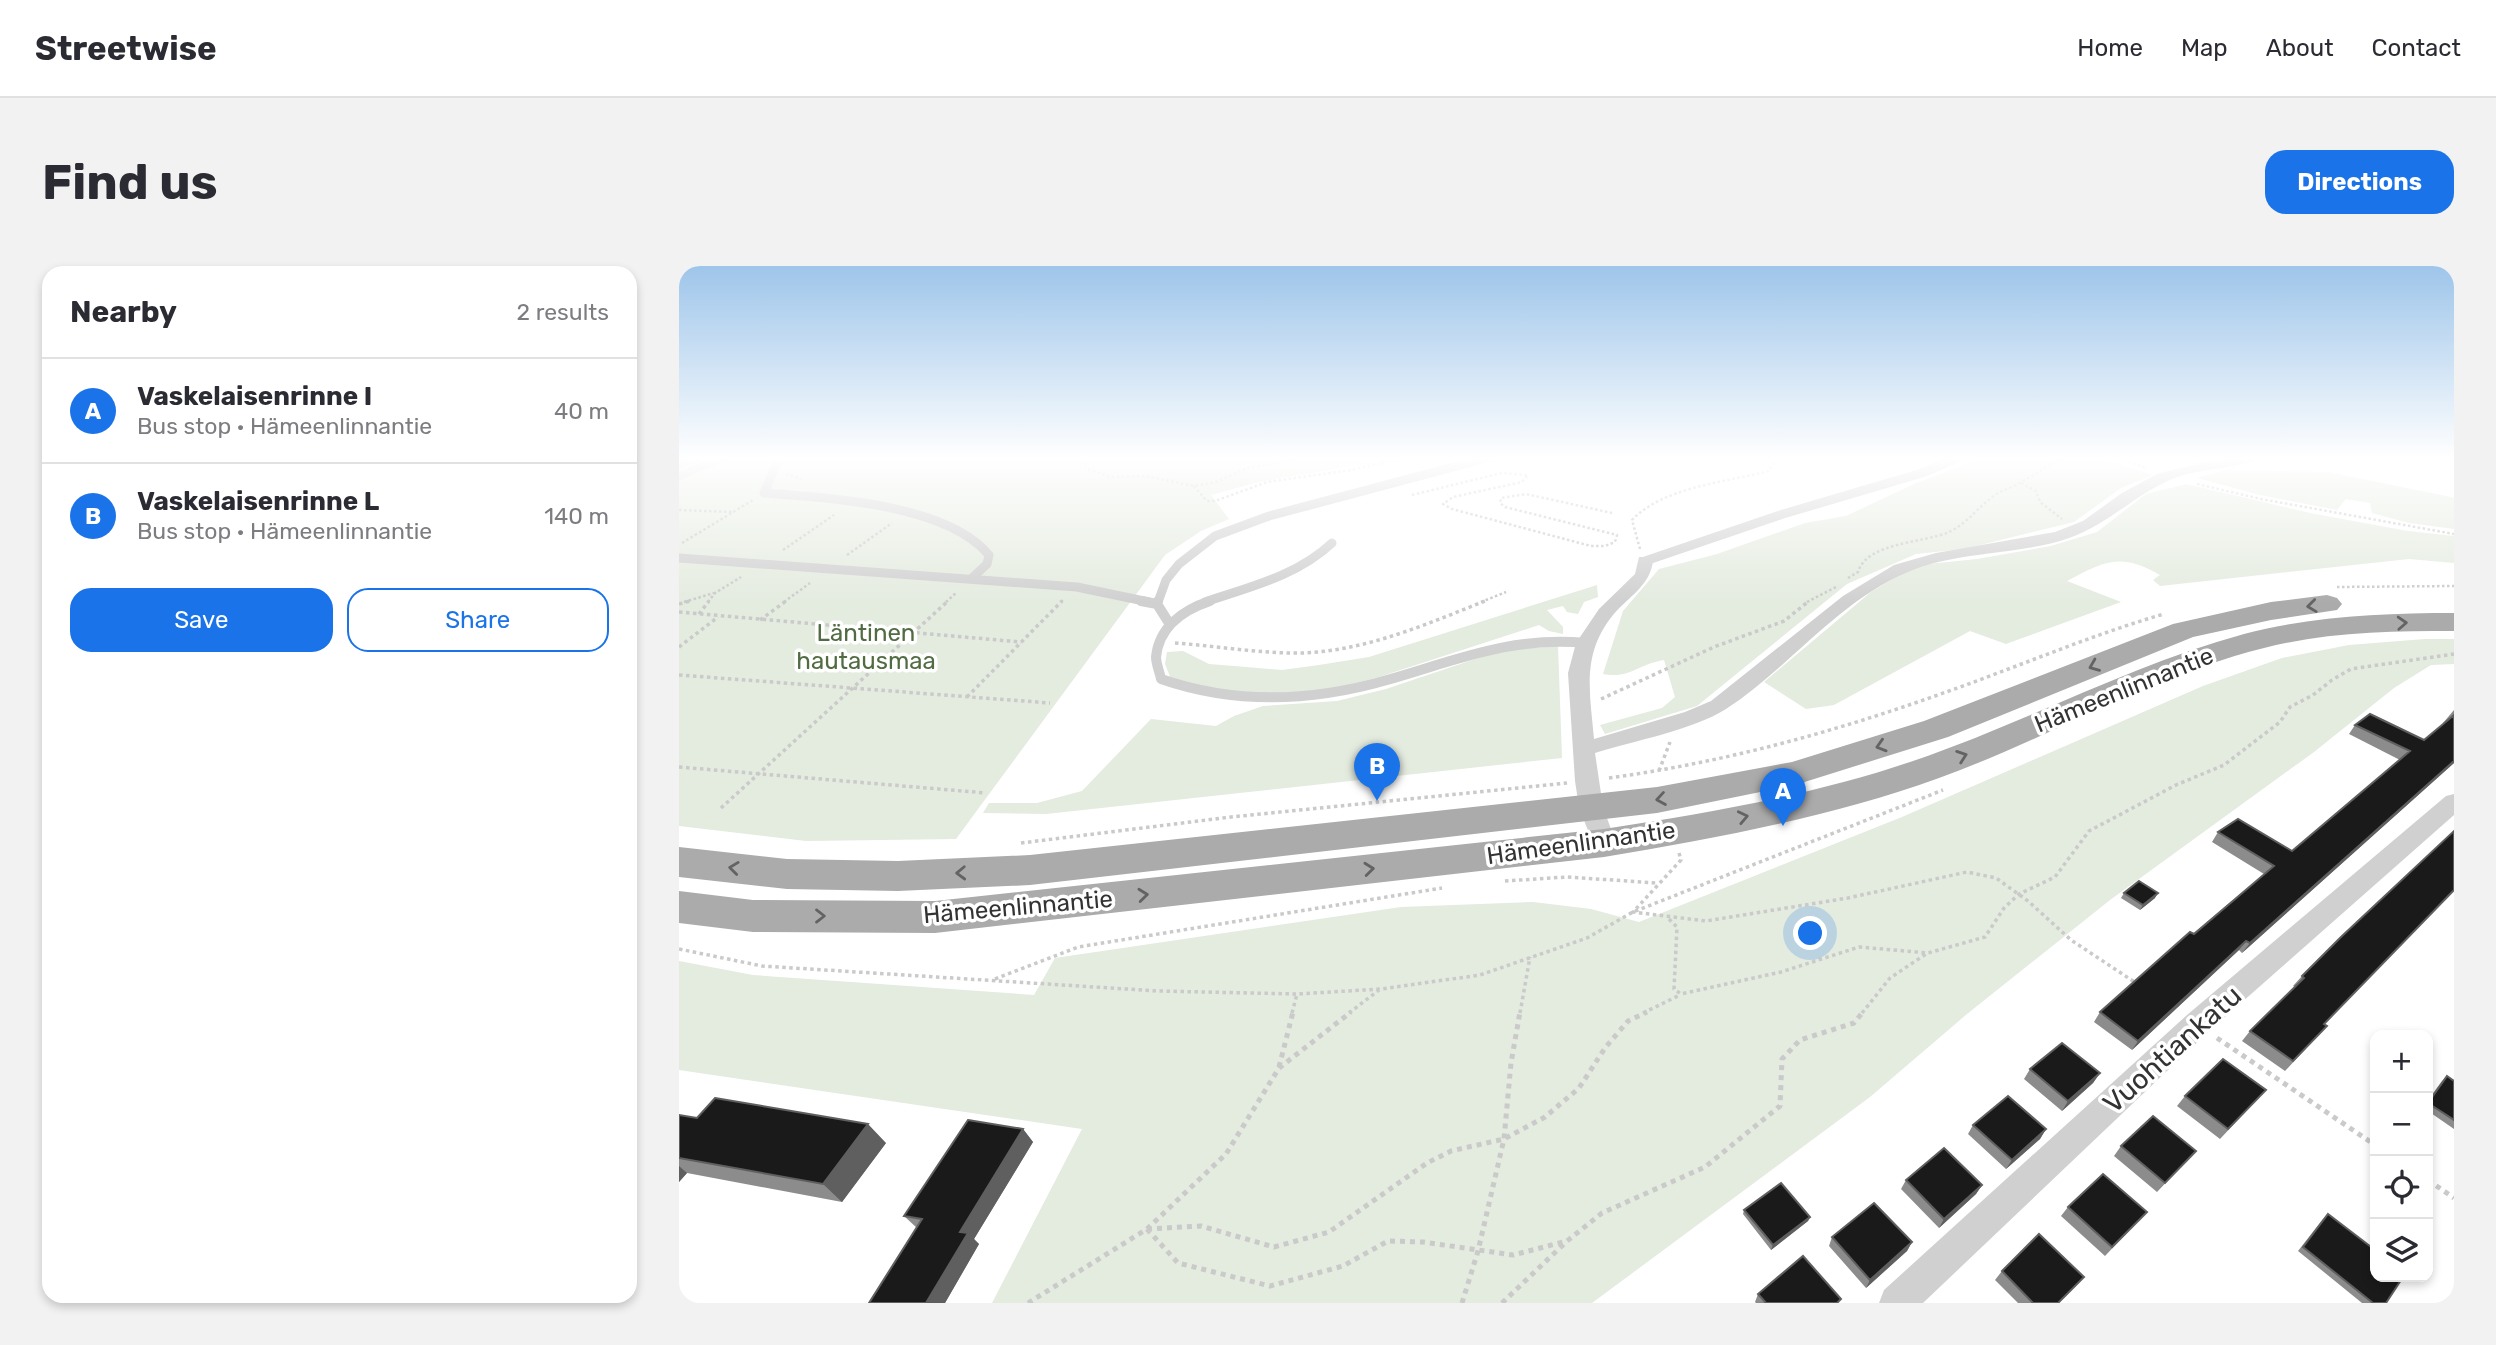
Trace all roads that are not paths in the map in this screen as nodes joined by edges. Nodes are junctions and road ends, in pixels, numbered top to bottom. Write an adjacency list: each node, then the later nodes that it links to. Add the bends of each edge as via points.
1 (879, 506): 8 (lane, via 982,544 989,555)
2 (1305, 506): 10 (lane, via 1215,536 1179,564 1166,580)
3 (1809, 506): 7 (lane)
4 (2115, 506): 14 (street, via 2080,529 2041,541 1938,557 1896,571 1861,589 1718,705)
5 (1332, 543): 12 (lane, via 1286,574 1194,606)
6 (679, 558): 8 (lane)
7 (1645, 561): 13 (street, via 1643,575 1605,612)
8 (972, 578): 10 (lane, via 1077,587)
9 (2454, 601): 16 (main road, Hämeenlinnantie, one-way to 16, via 2343,602 2271,611 2184,630 1937,729 1795,773 1657,800)
10 (1157, 604): 12 (lane)
11 (2454, 622): 16 (main road, Hämeenlinnantie, one-way to 11, via 1670,833 1827,799 1966,755 2230,647 2307,630)
12 (1169, 623): 13 (lane, via 1156,658 1161,679 1227,698 1264,699 1345,690 1536,639)
13 (1586, 643): 14 (street, via 1578,673)
14 (1584, 748): 16 (street)
15 (2454, 802): 19 (street, Vuohtiankatu, via 2197,1024)
16 (1597, 825): 17 (main road, Hämeenlinnantie, one-way to 17, via 1030,870 898,876 787,874); 18 (main road, Hämeenlinnantie, one-way to 16, via 753,916 935,917)
17 (679, 862)
18 (679, 906)
19 (1897, 1303)

